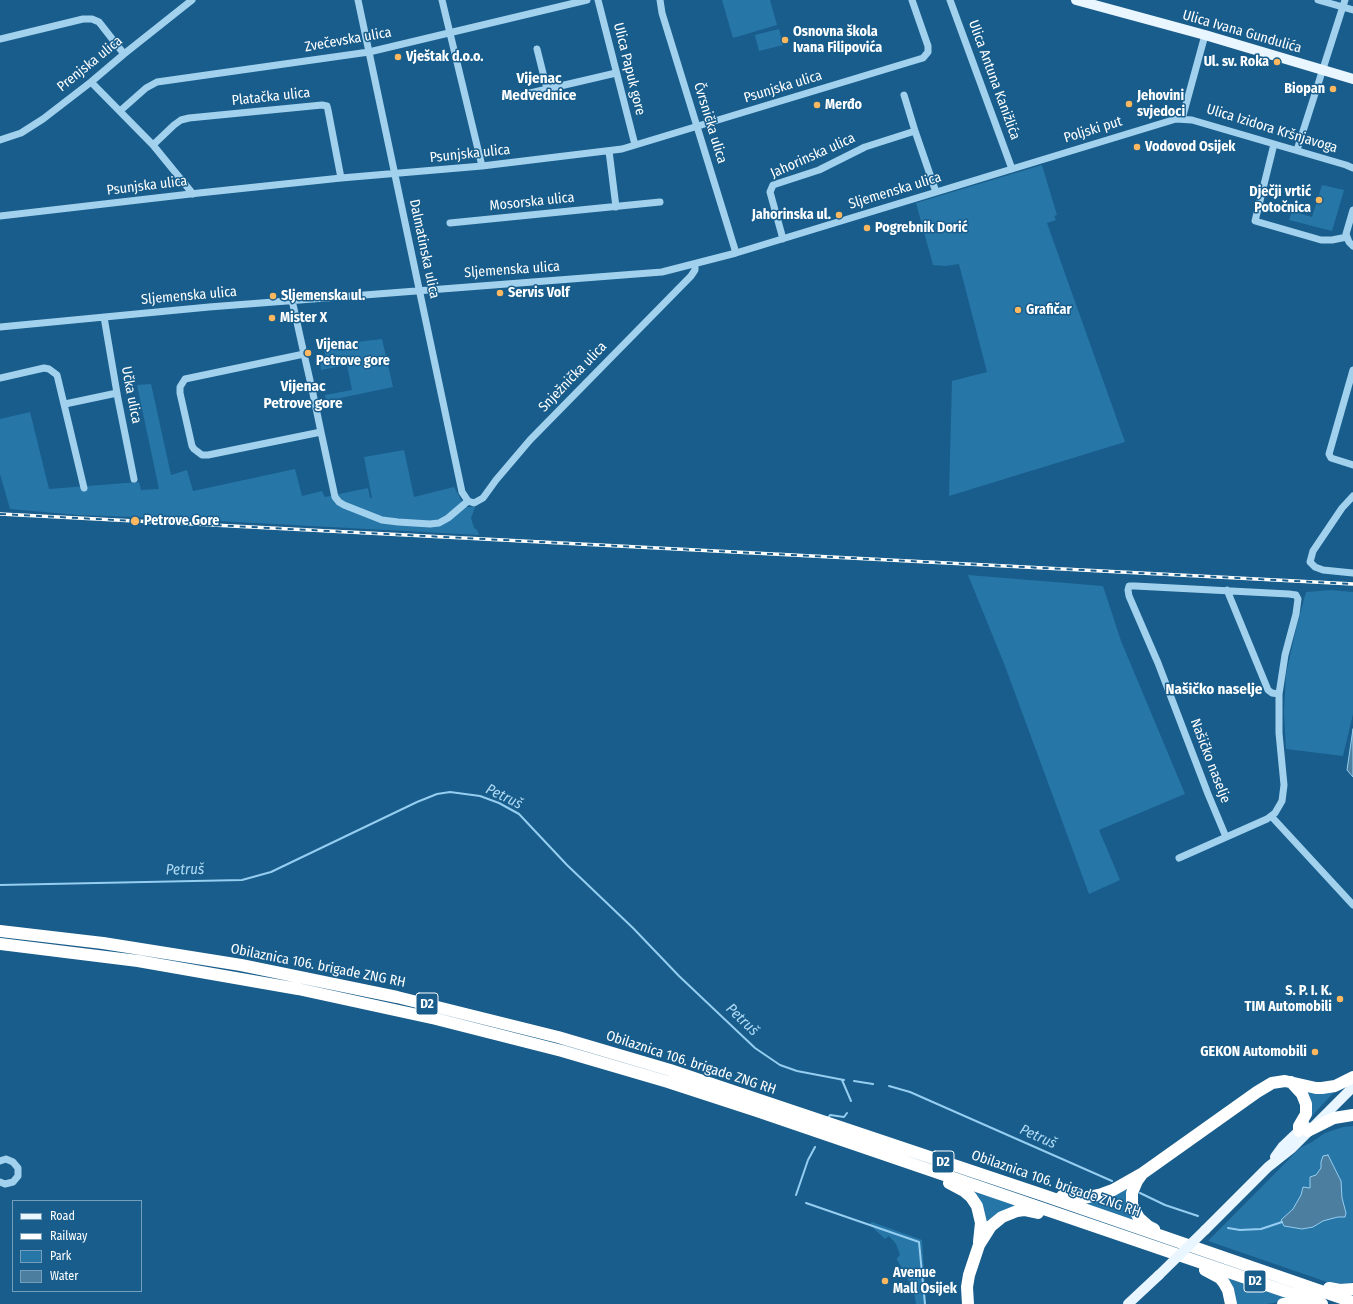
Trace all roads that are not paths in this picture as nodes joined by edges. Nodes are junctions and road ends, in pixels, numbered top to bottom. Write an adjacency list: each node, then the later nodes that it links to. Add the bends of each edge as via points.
1 (192, 0): 18 (street, Prenjska ulica)
2 (358, 0): 17 (street, Dalmatinska ulica)
3 (442, 0): 13 (street)
4 (587, 0): 13 (street, Zvečevska ulica)
5 (598, 0): 20 (street, Ulica Papuk gore)
6 (660, 0): 28 (street, Čvrsnička ulica)
7 (912, 0): 28 (street, Psunjska ulica, via 928,46 926,57)
8 (950, 0): 38 (street, Ulica Antuna Kanižlića)
9 (1076, 0): 14 (main road, Ulica Ivana Gundulića)
10 (1318, 0): 11 (street)
11 (1343, 4): 12 (street); 19 (street)
12 (1353, 10)
13 (450, 33): 17 (street, Zvečevska ulica); 36 (street)
14 (1204, 36): 19 (main road, Ulica Ivana Gundulića); 27 (street)
15 (0, 39): 18 (street, via 92,19 99,22)
16 (537, 49): 23 (street)
17 (369, 52): 26 (street, Zvečevska ulica, via 157,82 146,88); 39 (street, Dalmatinska ulica)
18 (124, 54): 22 (street, Prenjska ulica)
19 (1322, 70): 21 (main road, Ulica Ivana Gundulića); 34 (street)
20 (616, 73): 23 (street); 32 (street, Ulica Papuk gore)
21 (1353, 79)
22 (91, 82): 26 (street); 30 (street, Prenjska ulica, via 43,119 21,133)
23 (547, 89): 25 (street)
24 (904, 95): 29 (street)
25 (513, 97)
26 (120, 111): 33 (street)
27 (1182, 118): 31 (street, Ulica Izidora Kršnjavoga); 38 (street, Poljski put, via 1164,121)
28 (698, 126): 32 (street, Psunjska ulica); 51 (street, Čvrsnička ulica)
29 (915, 131): 41 (street); 49 (street, Jahorinska ulica, via 865,147 819,170 773,185 770,192)
30 (0, 140)
31 (1274, 144): 34 (street, Ulica Izidora Kršnjavoga); 48 (street, via 1255,221 1321,240)
32 (635, 145): 35 (street, Psunjska ulica)
33 (153, 146): 40 (street, Platačka ulica, via 174,125 189,118 322,105 327,106); 42 (street)
34 (1296, 150): 37 (street, Ulica Izidora Kršnjavoga)
35 (609, 151): 36 (street, Psunjska ulica); 44 (street)
36 (482, 166): 39 (street, Psunjska ulica)
37 (1353, 168)
38 (1012, 169): 41 (street, Sljemenska ulica)
39 (395, 174): 40 (street, Psunjska ulica); 53 (street, Dalmatinska ulica)
40 (341, 178): 42 (street, Psunjska ulica)
41 (936, 192): 49 (street, Sljemenska ulica)
42 (193, 194): 46 (street, Psunjska ulica)
43 (660, 202): 44 (street, Mosorska ulica)
44 (616, 207): 47 (street, Mosorska ulica)
45 (1353, 210): 48 (street, via 1346,230)
46 (0, 216)
47 (450, 223)
48 (1347, 237): 50 (street)
49 (783, 239): 51 (street, Sljemenska ulica)
50 (1353, 246)
51 (736, 253): 52 (street, Sljemenska ulica)
52 (695, 265): 53 (street, Sljemenska ulica, via 662,272); 67 (street, Snježnička ulica, via 691,276 530,440 483,498 474,503)
53 (419, 290): 54 (street, Sljemenska ulica); 67 (street, Dalmatinska ulica, via 462,492)
54 (292, 300): 55 (street, Sljemenska ulica); 57 (street)
55 (104, 316): 56 (street, Sljemenska ulica); 60 (street, Učka ulica)
56 (0, 328)
57 (304, 354): 62 (street); 62 (street, via 184,379 180,393 185,416 192,446 198,453 208,456)
58 (1353, 370): 63 (street, via 1329,451 1331,458)
59 (0, 378): 61 (street, via 38,369 50,369 57,375)
60 (117, 394): 61 (street); 64 (street, Učka ulica)
61 (64, 404): 65 (street)
62 (321, 432): 67 (street, via 335,497 344,505 382,520 430,524 448,518)
63 (1353, 465)
64 (134, 479)
65 (84, 488)
66 (1353, 496): 68 (street, via 1313,551 1310,562 1323,570)
67 (468, 501)
68 (1353, 572)
69 (1227, 590): 70 (street, via 1268,690); 70 (street, Našičko naselje, via 1289,594 1297,597 1296,614 1285,655); 72 (street, Našičko naselje, via 1130,586 1128,590)
70 (1279, 694): 71 (street, Našičko naselje, via 1283,795 1280,806)
71 (1271, 816): 72 (street); 74 (street)
72 (1226, 837): 73 (street)
73 (1178, 858)
74 (1353, 905)
75 (0, 931): 86 (highway, Obilaznica 106. brigade ZNG RH / D2, via 103,943 241,965 397,997 488,1019 670,1070)
76 (0, 944): 83 (highway, Obilaznica 106. brigade ZNG RH / D2, via 138,961 227,976 372,1004 498,1034 668,1082)
77 (1353, 1077): 78 (highway, via 1327,1088); 81 (main road)
78 (1292, 1082): 81 (highway, via 1306,1104 1306,1114 1299,1126); 84 (highway, via 1278,1082 1267,1086)
79 (1353, 1087): 81 (main road)
80 (1353, 1115): 81 (highway, via 1334,1118)
81 (1303, 1131): 95 (main road, bridge, via 1292,1148 1268,1167)
82 (0, 1161): 85 (street, via 10,1160 18,1168 16,1179)
83 (921, 1167): 87 (highway, Obilaznica 106. brigade ZNG RH / D2); 89 (highway, via 971,1197 977,1206 981,1222)
84 (1143, 1172): 86 (highway, via 1113,1190 1093,1197); 88 (highway, via 1132,1193 1132,1205 1139,1218)
85 (2, 1185)
86 (1043, 1195): 88 (highway, Obilaznica 106. brigade ZNG RH / D2)
87 (1065, 1216): 89 (highway, via 1044,1215 1024,1210 1009,1214 991,1226); 90 (highway, Obilaznica 106. brigade ZNG RH / D2)
88 (1170, 1239): 91 (highway, Obilaznica 106. brigade ZNG RH / D2)
89 (979, 1245): 94 (highway, via 969,1275)
90 (1188, 1258): 96 (highway, via 1196,1266 1220,1278 1228,1290); 99 (highway, Obilaznica 106. brigade ZNG RH / D2)
91 (1312, 1288): 92 (highway); 93 (highway, Obilaznica 106. brigade ZNG RH / D2)
92 (1353, 1289)
93 (1353, 1302)
94 (968, 1304)
95 (1128, 1304)
96 (1231, 1304)
97 (1283, 1304): 98 (highway)
98 (1298, 1304)
99 (1322, 1304)

